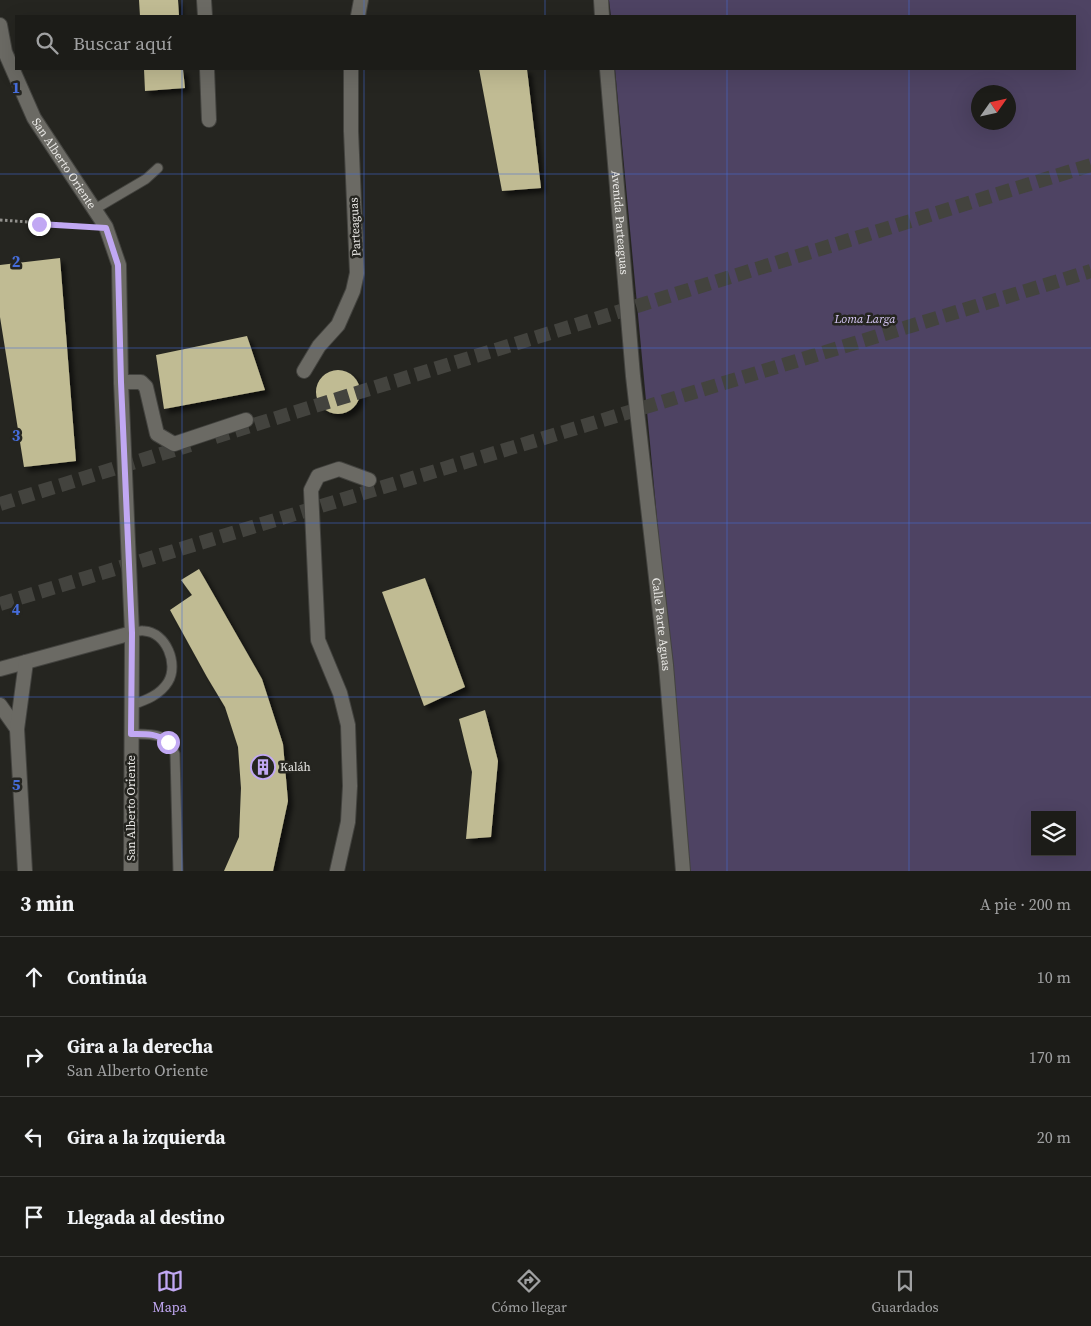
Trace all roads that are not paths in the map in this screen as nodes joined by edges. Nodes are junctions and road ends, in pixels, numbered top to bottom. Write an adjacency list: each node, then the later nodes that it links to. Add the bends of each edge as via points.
1 (204, 0): 4 (street)
2 (361, 0): 5 (street)
3 (601, 0): 6 (street)
4 (205, 15)
5 (358, 15)
6 (602, 15)
7 (0, 25): 13 (street, San Alberto Oriente, via 5,52 34,118)
8 (207, 70): 11 (street)
9 (351, 70): 14 (street, Parteaguas, via 357,273 338,325 319,346)
10 (607, 70): 15 (street, Avenida Parteaguas)
11 (209, 120)
12 (158, 168): 13 (lane, via 146,179)
13 (94, 208): 16 (street, San Alberto Oriente, via 106,228 118,265)
14 (304, 371)
15 (633, 376): 30 (street, Calle Parte Aguas, via 666,665)
16 (121, 382): 17 (street, via 141,382 146,387 157,434 174,444); 19 (street, San Alberto Oriente)
17 (246, 420)
18 (369, 480): 29 (street, via 339,469 318,476 311,490 318,640 340,693 348,725 350,795)
19 (132, 633): 20 (street); 23 (street, San Alberto Oriente); 23 (lane, via 144,630 155,635 167,646 172,657 172,673 167,683 147,700)
20 (26, 662): 21 (street); 24 (street)
21 (0, 669)
22 (0, 705): 24 (street)
23 (132, 705): 25 (street, San Alberto Oriente)
24 (17, 729): 26 (street)
25 (131, 734): 27 (street, San Alberto Oriente); 28 (lane, via 162,737 175,754)
26 (25, 871)
27 (131, 871)
28 (178, 871)
29 (338, 871)
30 (682, 871)

